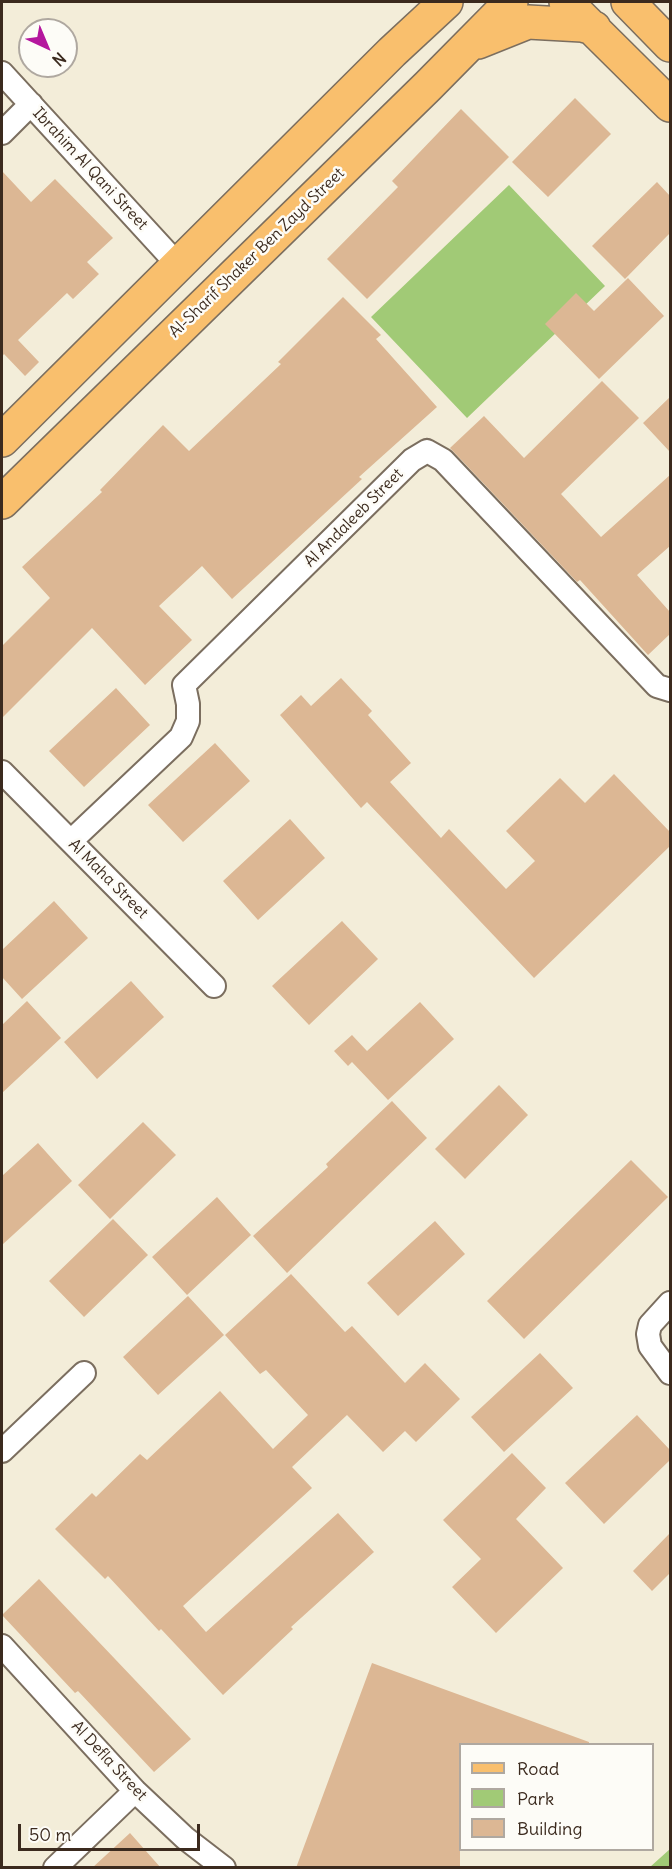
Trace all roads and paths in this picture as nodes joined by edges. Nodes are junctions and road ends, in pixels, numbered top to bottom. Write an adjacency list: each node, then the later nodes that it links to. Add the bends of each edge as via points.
1 (511, 2): 7 (main road, Al-Sharif Shaker Ben Zayd Street)
2 (566, 2): 5 (main road)
3 (628, 2): 6 (main road)
4 (443, 3): 12 (main road)
5 (594, 28): 7 (main road, via 528,22); 10 (main road)
6 (670, 45)
7 (468, 46): 15 (main road, Al-Sharif Shaker Ben Zayd Street)
8 (2, 73): 9 (street, Ibrahim Al Qani Street)
9 (31, 105): 11 (street); 12 (street, Ibrahim Al Qani Street)
10 (670, 105)
11 (2, 133)
12 (179, 266): 13 (main road)
13 (31, 412): 14 (main road); 15 (main road)
14 (2, 440)
15 (62, 442): 16 (main road, Al-Sharif Shaker Ben Zayd Street)
16 (2, 502)
17 (670, 690): 19 (street, Al Andaleeb Street, via 657,686 443,460 427,451 412,460 184,686 188,721 181,737)
18 (2, 772): 19 (street, Al Maha Street)
19 (71, 841): 20 (street, Al Maha Street)
20 (213, 986)
21 (670, 1303): 23 (street, via 650,1325 648,1334 650,1346)
22 (84, 1372): 24 (street)
23 (670, 1373)
24 (2, 1451)
25 (2, 1646): 26 (street, Al Defla Street)
26 (135, 1791): 27 (street); 28 (street, Al Defla Street)
27 (55, 1868)
28 (224, 1868)

